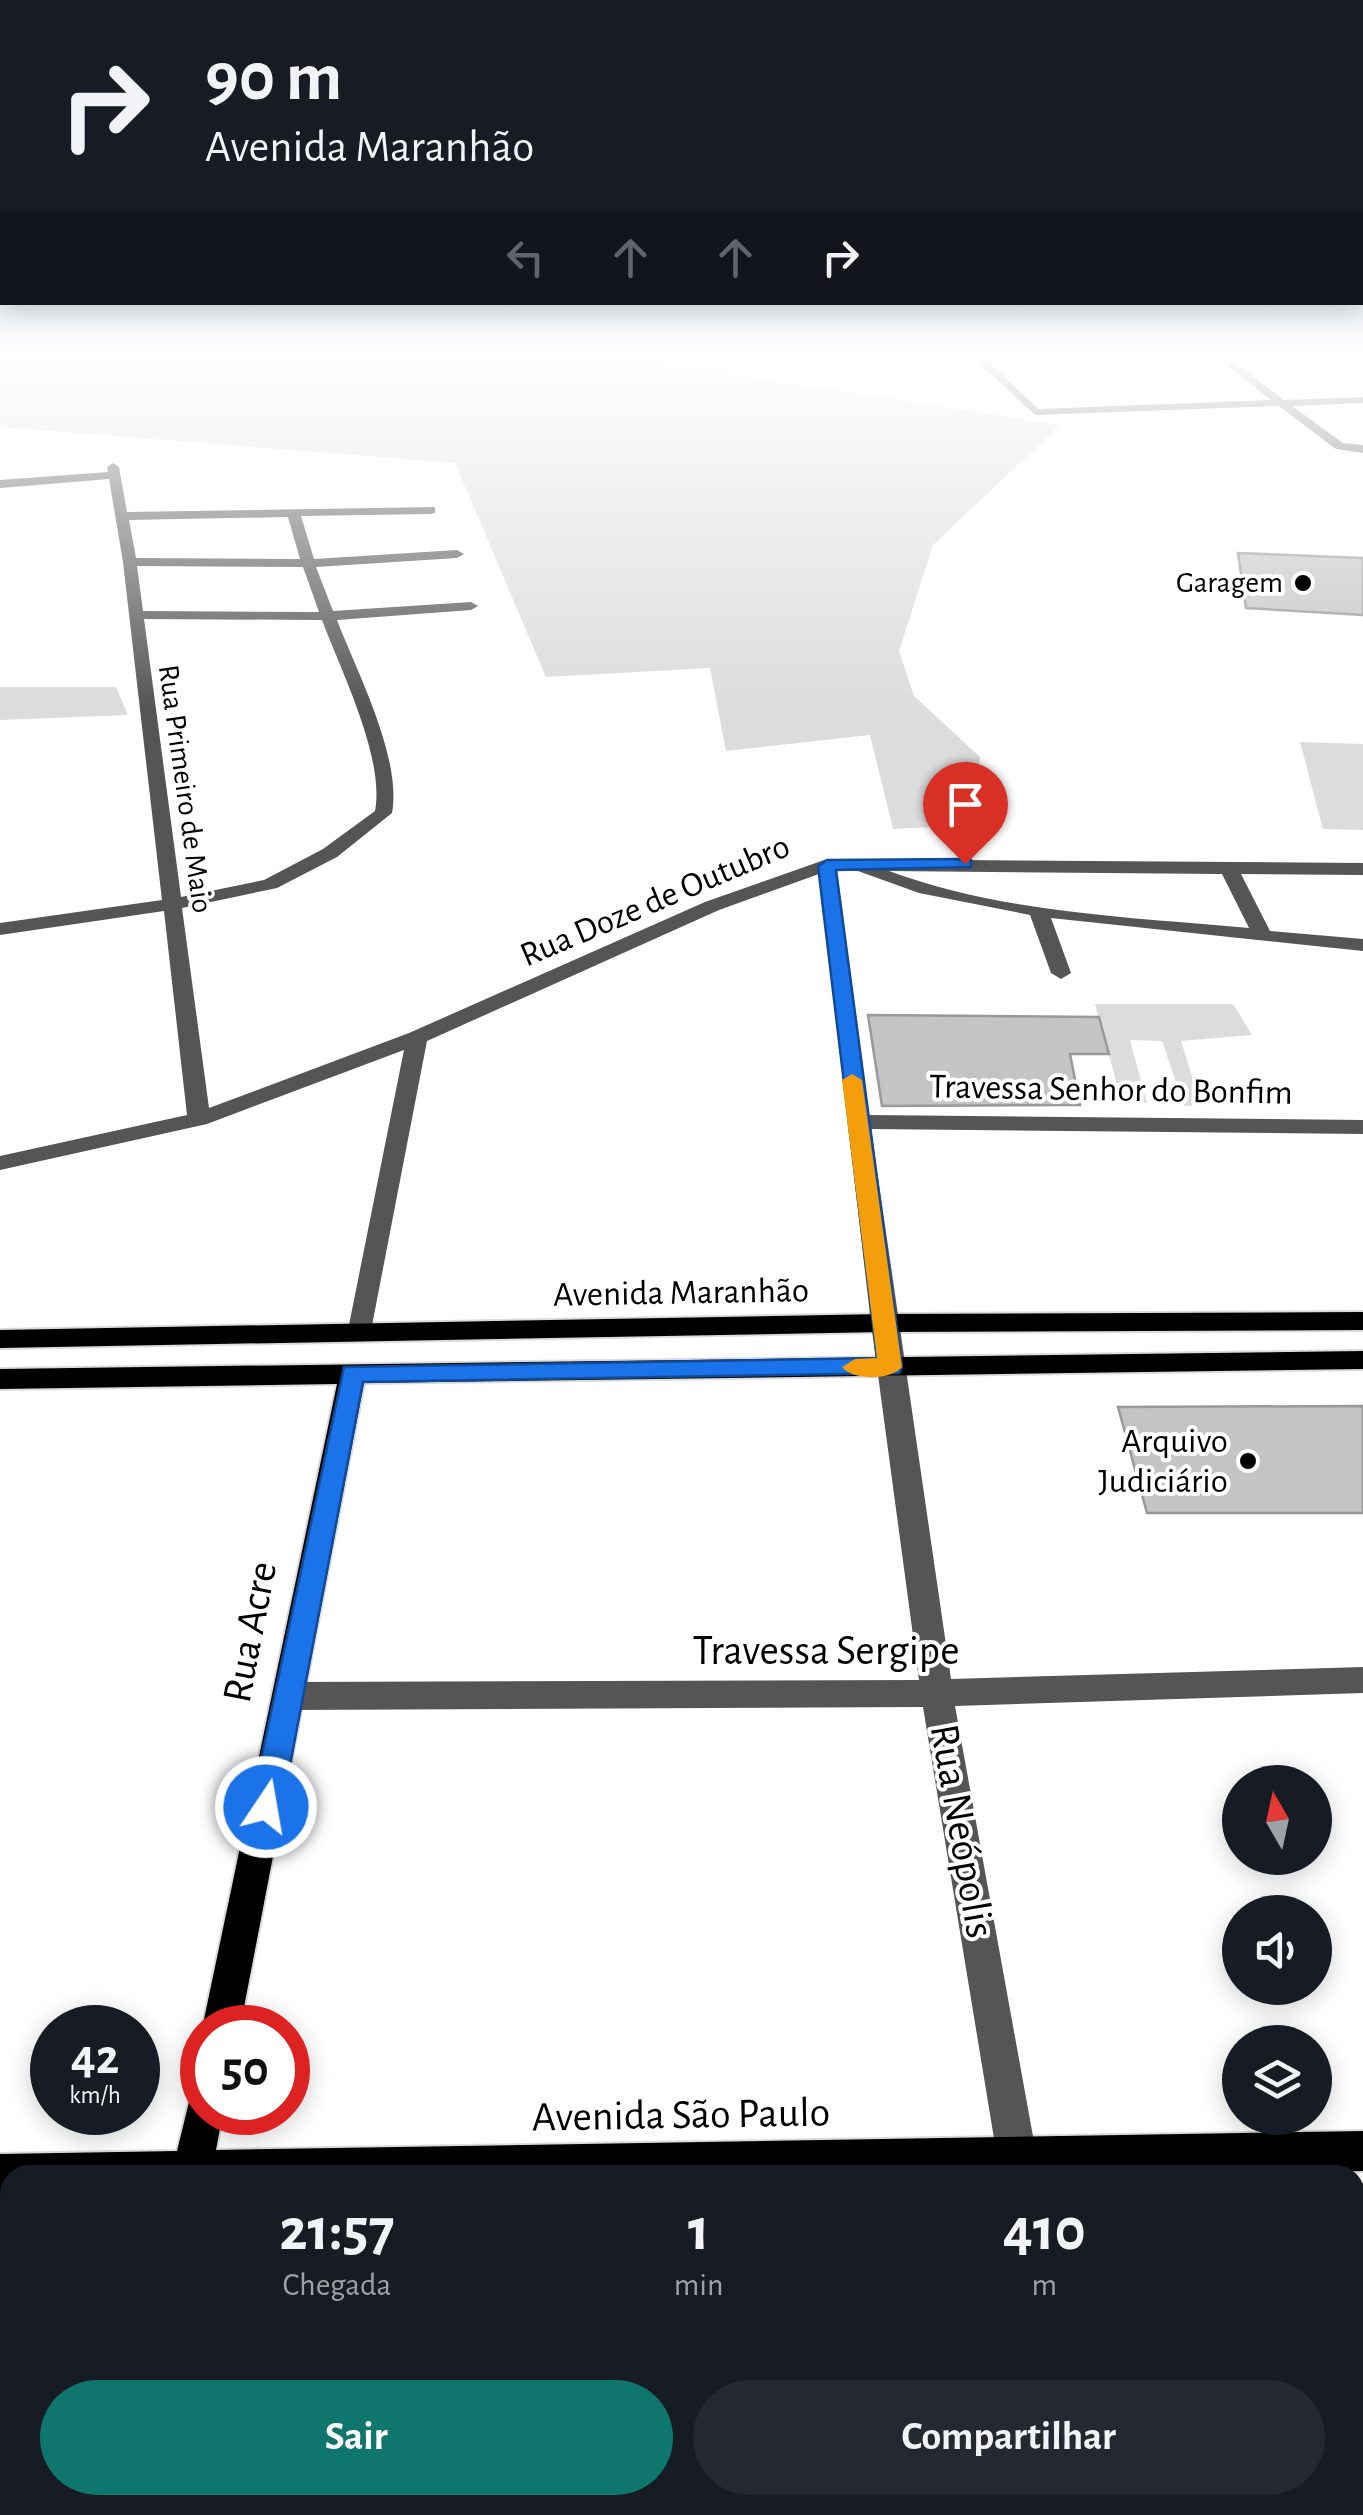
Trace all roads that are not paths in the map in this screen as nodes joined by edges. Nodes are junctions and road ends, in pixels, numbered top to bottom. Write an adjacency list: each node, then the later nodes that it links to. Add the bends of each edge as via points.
1 (83, 474): 3 (street, Rua Primeiro de Maio)
2 (113, 474): 6 (street, Rua Primeiro de Maio)
3 (0, 484)
4 (430, 510): 5 (street)
5 (294, 515): 6 (street); 9 (street)
6 (123, 516): 8 (street, Rua Primeiro de Maio)
7 (457, 554): 9 (street)
8 (130, 562): 9 (street); 11 (street, Rua Primeiro de Maio)
9 (308, 562): 12 (street)
10 (471, 606): 12 (street)
11 (134, 615): 12 (street); 17 (street, Rua Primeiro de Maio)
12 (328, 616): 17 (street, via 370,728 387,800 374,822 310,865 270,884)
13 (852, 863): 14 (street, Rua Doze de Outubro); 15 (street, Rua Doze de Outubro); 18 (street, via 942,894)
14 (827, 866): 23 (street, Rua Doze de Outubro, via 712,906); 25 (street)
15 (1228, 866): 16 (street, Rua Doze de Outubro); 20 (street)
16 (1363, 869)
17 (173, 904): 19 (street); 24 (street, Rua Primeiro de Maio)
18 (1038, 910): 20 (street); 22 (street)
19 (0, 929)
20 (1263, 937): 21 (street)
21 (1362, 947)
22 (1061, 973)
23 (418, 1038): 24 (street, Rua Doze de Outubro); 30 (street)
24 (199, 1120): 27 (street, Rua Doze de Outubro)
25 (858, 1122): 26 (street, Travessa Senhor do Bonfim); 29 (street)
26 (1363, 1127)
27 (0, 1162)
28 (1363, 1321): 29 (main road, Avenida Maranhão)
29 (884, 1323): 30 (main road, Avenida Maranhão); 33 (street, Rua Neópolis)
30 (360, 1335): 31 (main road, Avenida Maranhão)
31 (0, 1339)
32 (1363, 1360): 33 (main road)
33 (890, 1367): 34 (main road); 37 (street, Rua Neópolis)
34 (353, 1373): 35 (main road); 38 (main road, Rua Acre)
35 (0, 1379)
36 (1363, 1680): 37 (street, Travessa Sergipe)
37 (938, 1693): 38 (street, Travessa Sergipe); 43 (street, Rua Neópolis)
38 (288, 1696): 39 (main road, Rua Acre)
39 (227, 2005)
40 (199, 2135): 42 (main road)
41 (1363, 2151): 44 (main road, Avenida São Paulo)
42 (193, 2165)
43 (1019, 2165)
44 (1042, 2165)

